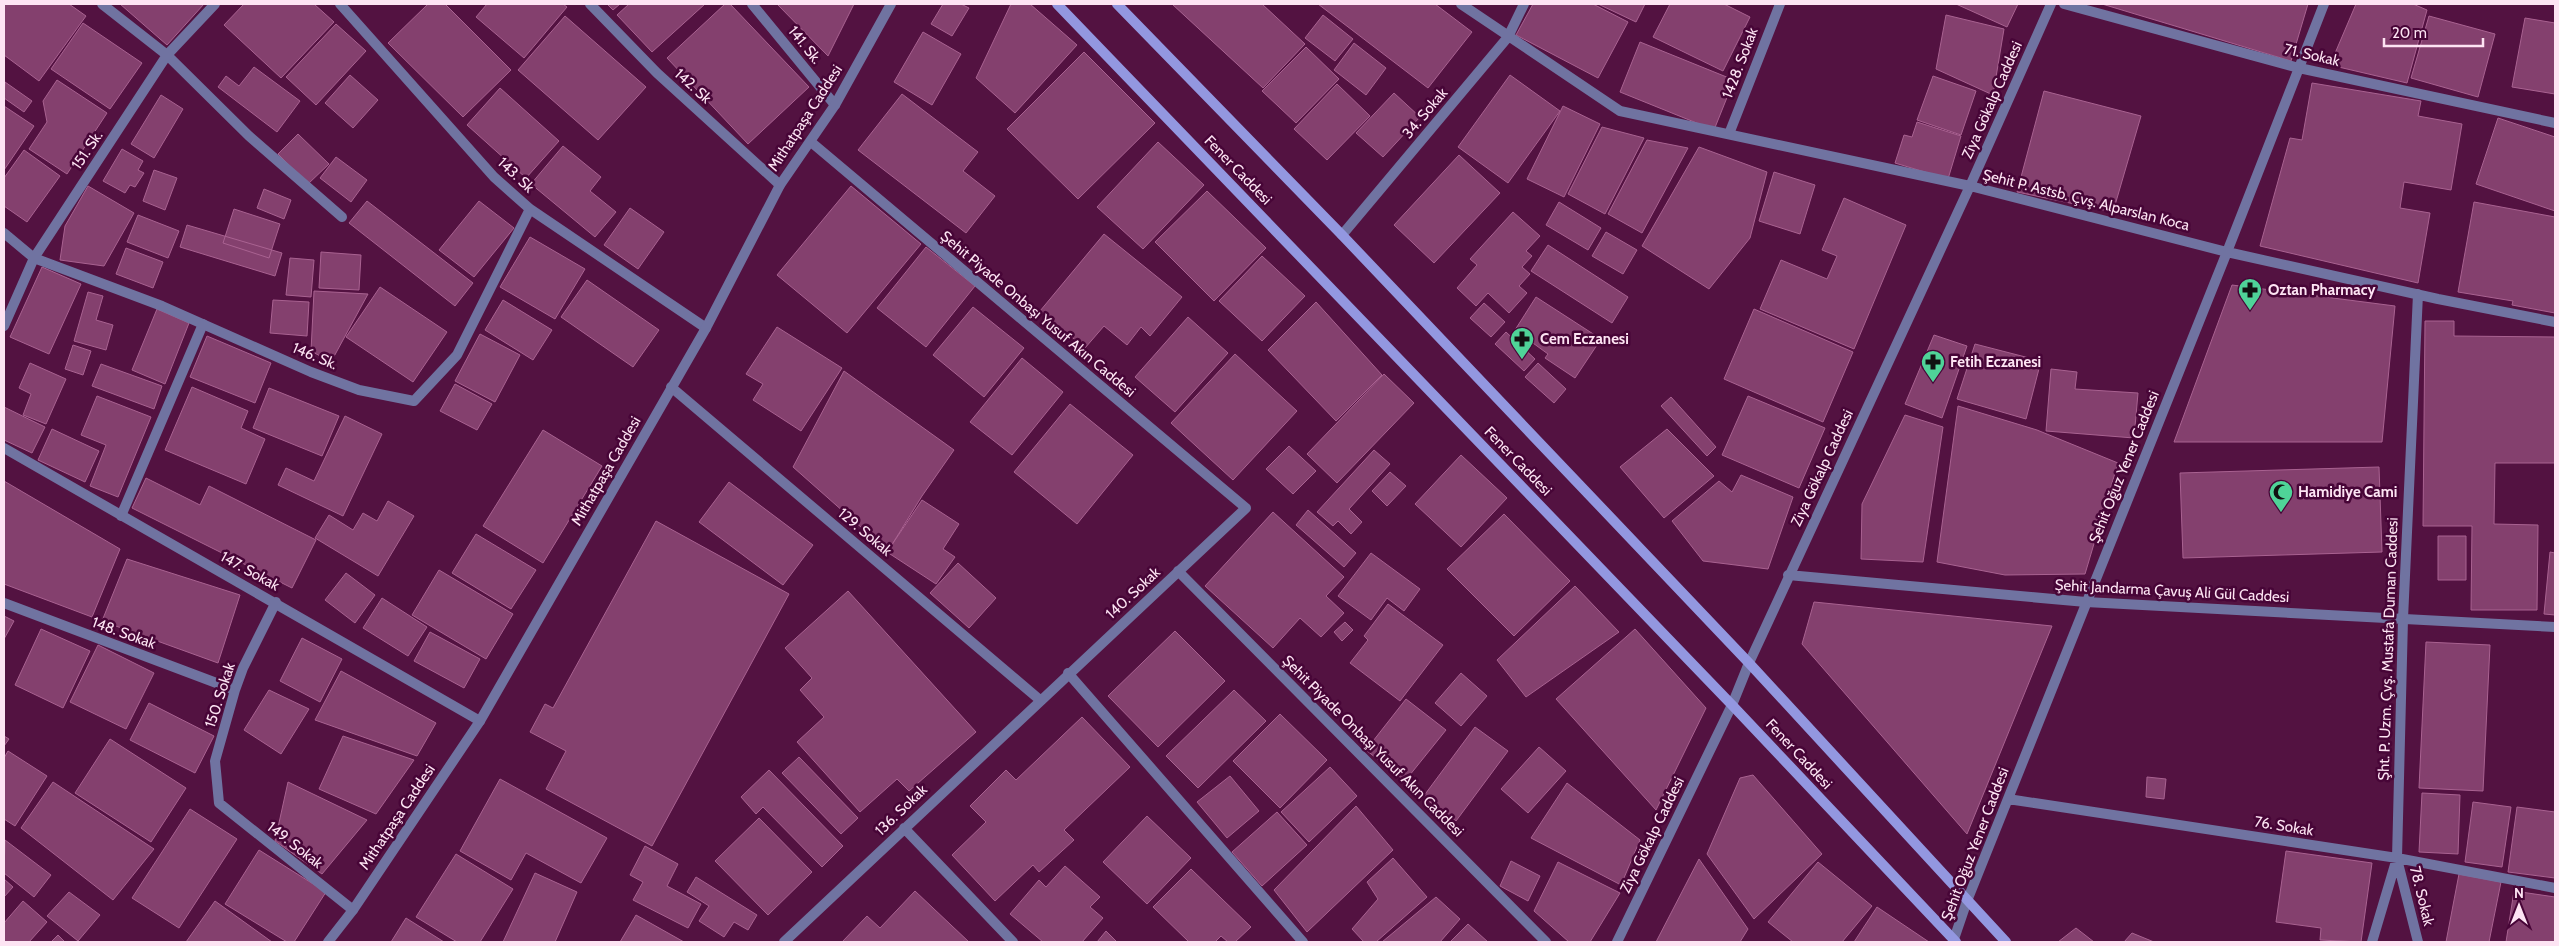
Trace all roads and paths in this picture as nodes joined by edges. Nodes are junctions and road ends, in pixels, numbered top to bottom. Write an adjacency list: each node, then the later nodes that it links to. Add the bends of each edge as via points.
1 (102, 4): 16 (street)
2 (215, 4): 16 (street, 151. Sk.)
3 (340, 4): 24 (street, 143. Sk, via 494,177)
4 (590, 4): 22 (street, 142. Sk, via 657,73)
5 (752, 4): 18 (street, 141. Sk.)
6 (891, 4): 18 (street, Mithatpaşa Caddesi)
7 (1057, 4): 50 (main road, Fener Caddesi)
8 (1117, 4): 27 (main road, Fener Caddesi)
9 (1461, 4): 15 (street, Şehit P. Astsb. Çvş. Alparslan Koca)
10 (1524, 4): 15 (street, 34. Sokak)
11 (1780, 4): 20 (street, 1428. Sokak)
12 (2051, 4): 23 (street, Ziya Gökalp Caddesi)
13 (2064, 4): 17 (street, 71. Sokak)
14 (2324, 4): 17 (street, Şehit Oğuz Yener Caddesi)
15 (1508, 37): 20 (street, Şehit P. Astsb. Çvş. Alparslan Koca, via 1620,111); 27 (street, 34. Sokak)
16 (167, 55): 25 (street, via 249,136); 29 (street, 151. Sk.)
17 (2299, 68): 19 (street, 71. Sokak); 28 (street, Şehit Oğuz Yener Caddesi)
18 (835, 105): 21 (street, Mithatpaşa Caddesi)
19 (2555, 123)
20 (1729, 134): 23 (street, Şehit P. Astsb. Çvş. Alparslan Koca)
21 (810, 142): 22 (street, Mithatpaşa Caddesi); 37 (street, Şehit Piyade Onbaşı Yusuf Akın Caddesi)
22 (780, 185): 34 (street, Mithatpaşa Caddesi)
23 (1970, 186): 28 (street, Şehit P. Astsb. Çvş. Alparslan Koca); 40 (street, Ziya Gökalp Caddesi)
24 (530, 209): 32 (street, 146. Sk., via 458,355 414,401 360,390); 34 (street, 143. Sk)
25 (342, 217)
26 (4, 233): 29 (street, 146. Sk.)
27 (1342, 235): 46 (main road, Fener Caddesi)
28 (2227, 252): 30 (street, Şehit P. Astsb. Çvş. Alparslan Koca); 42 (street, Şehit Oğuz Yener Caddesi)
29 (34, 258): 32 (street, 146. Sk.); 33 (street, 151. Sk.)
30 (2418, 294): 31 (street, Şehit P. Astsb. Çvş. Alparslan Koca); 44 (street, Şht. P. Uzm. Çvş. Mustafa Duman Caddesi)
31 (2555, 322)
32 (203, 324): 38 (street)
33 (4, 326)
34 (706, 328): 35 (street, Mithatpaşa Caddesi)
35 (671, 387): 49 (street, 129. Sokak); 51 (street, Mithatpaşa Caddesi)
36 (4, 448): 38 (street, 147. Sokak)
37 (1246, 508): 39 (street, 140. Sokak)
38 (122, 516): 41 (street, 147. Sokak)
39 (1178, 571): 47 (street, 140. Sokak); 63 (street, Şehit Piyade Onbaşı Yusuf Akın Caddesi)
40 (1788, 575): 42 (street, Şehit Jandarma Çavuş Ali Gül Caddesi); 46 (street, Ziya Gökalp Caddesi)
41 (276, 602): 48 (street, 150. Sokak); 51 (street, 147. Sokak)
42 (2086, 602): 44 (street, Şehit Jandarma Çavuş Ali Gül Caddesi); 52 (street, Şehit Oğuz Yener Caddesi)
43 (4, 603): 48 (street, 148. Sokak)
44 (2403, 619): 45 (street, Şehit Jandarma Çavuş Ali Gül Caddesi); 55 (street, Şht. P. Uzm. Çvş. Mustafa Duman Caddesi)
45 (2555, 627)
46 (1749, 664): 50 (street, Ziya Gökalp Caddesi); 57 (main road, Fener Caddesi)
47 (1068, 673): 49 (street, 140. Sokak); 62 (street)
48 (235, 690): 53 (street, 150. Sokak, via 216,761)
49 (1040, 700): 54 (street, 136. Sokak)
50 (1732, 705): 64 (street, Ziya Gökalp Caddesi); 65 (main road, Fener Caddesi)
51 (480, 721): 58 (street, Mithatpaşa Caddesi)
52 (2008, 798): 55 (street, 76. Sokak); 57 (street, Şehit Oğuz Yener Caddesi)
53 (218, 803): 58 (street, 149. Sokak)
54 (904, 828): 60 (street, 136. Sokak); 61 (street)
55 (2397, 858): 56 (street, 76. Sokak); 67 (street, Şht. P. Uzm. Çvş. Mustafa Duman Caddesi); 68 (street, 78. Sokak)
56 (2555, 888)
57 (1967, 902): 65 (street, Şehit Oğuz Yener Caddesi); 66 (main road, Fener Caddesi)
58 (353, 910): 59 (street, Mithatpaşa Caddesi)
59 (328, 942)
60 (784, 942)
61 (1013, 942)
62 (1303, 942)
63 (1546, 942)
64 (1616, 942)
65 (1955, 942)
66 (2006, 942)
67 (2372, 942)
68 (2418, 942)

